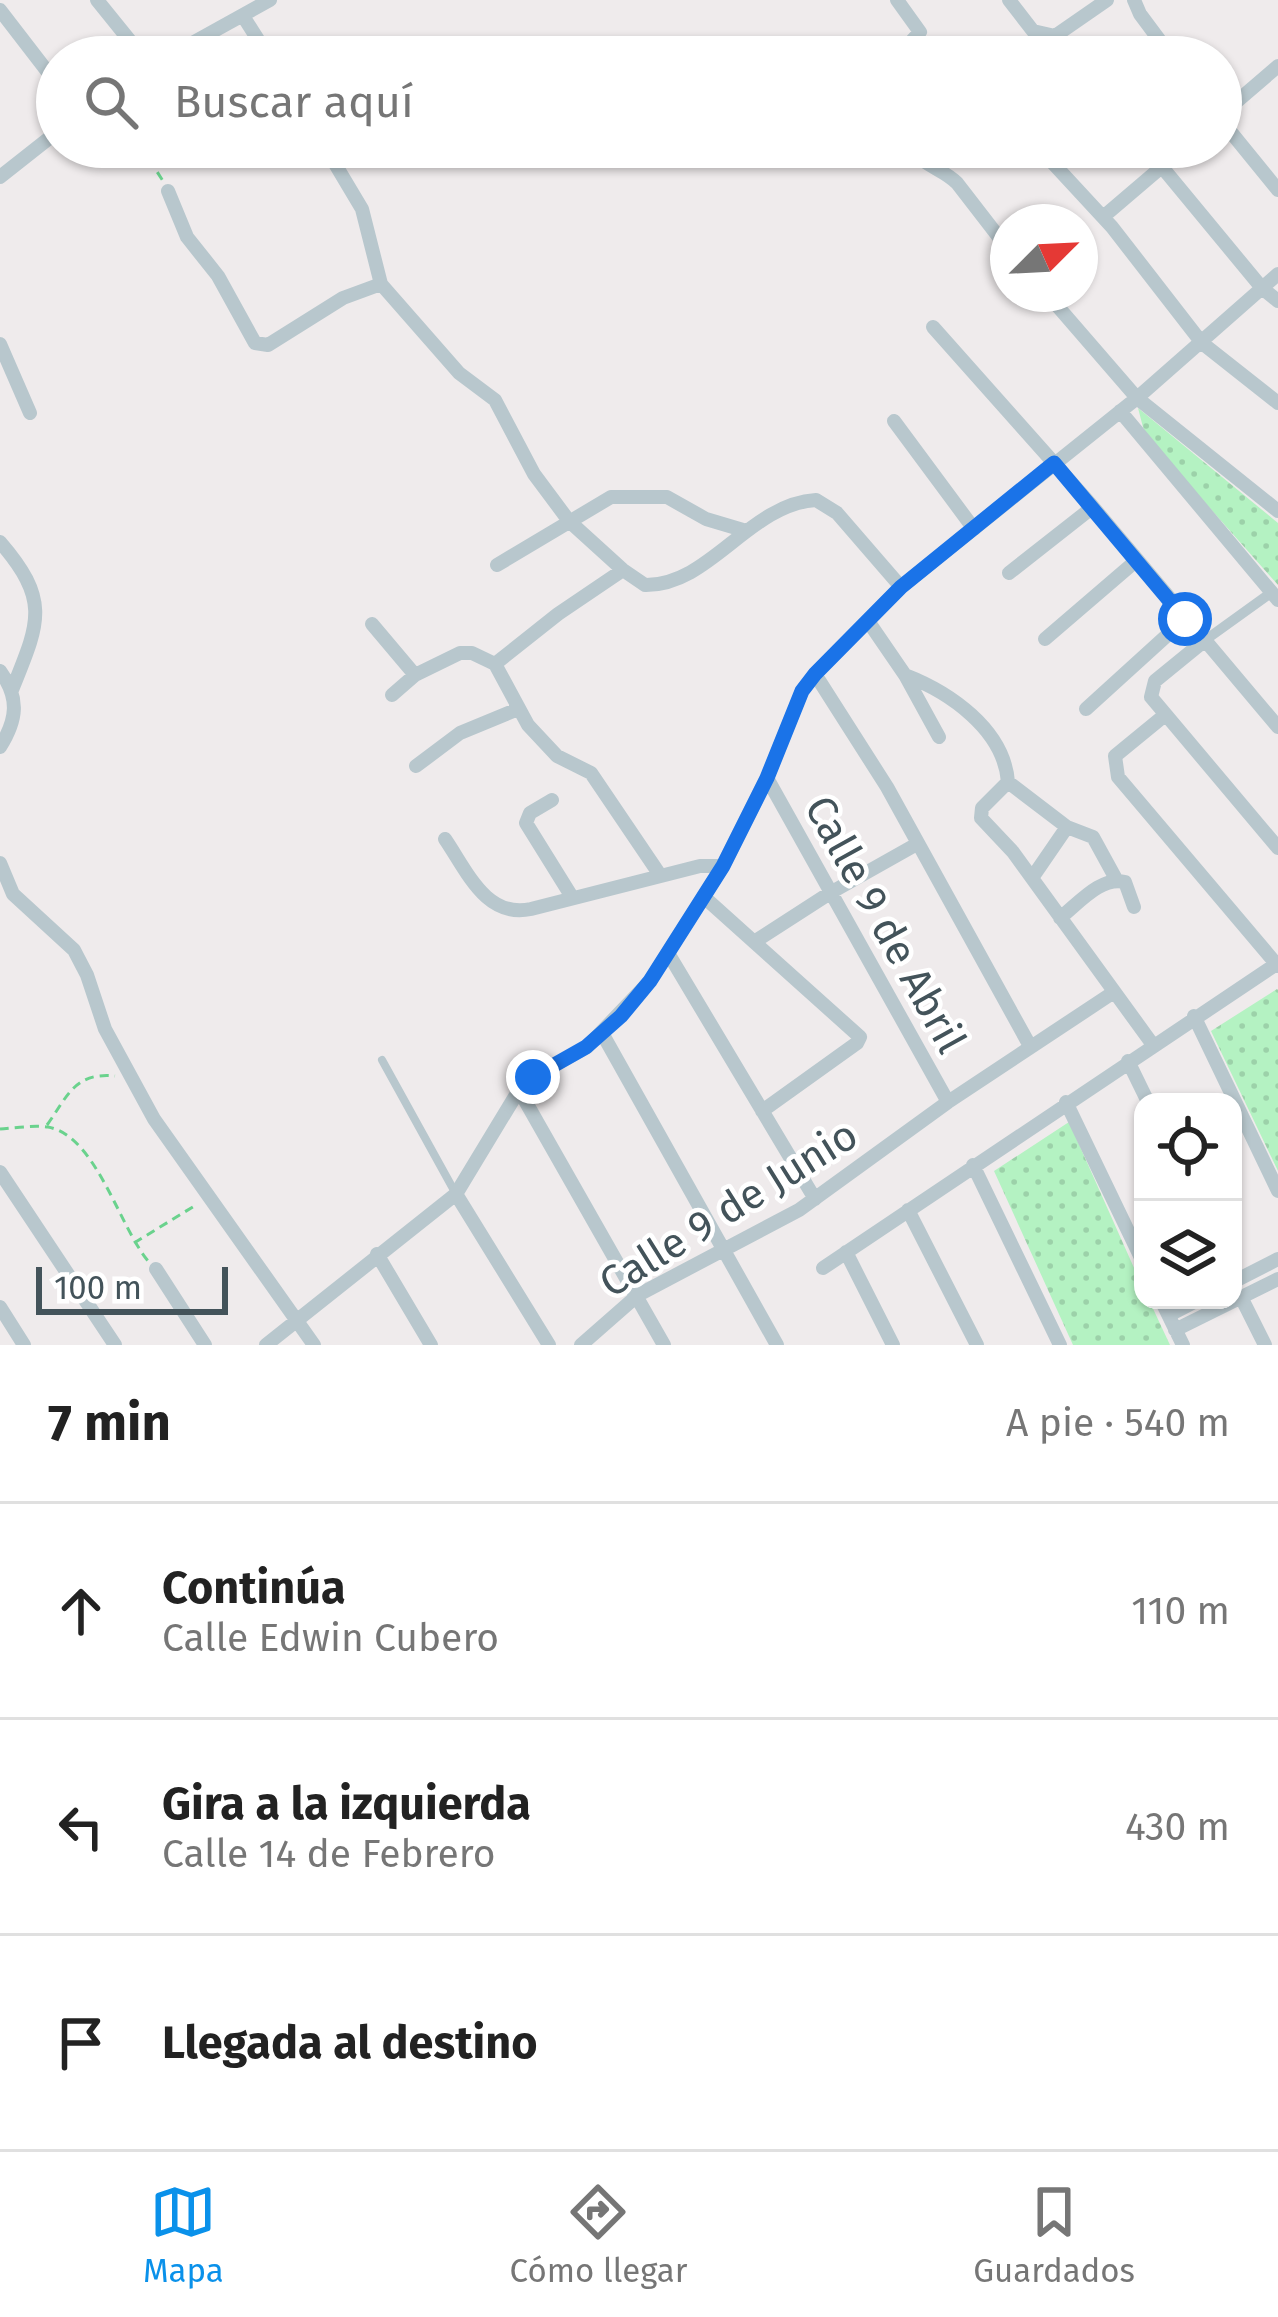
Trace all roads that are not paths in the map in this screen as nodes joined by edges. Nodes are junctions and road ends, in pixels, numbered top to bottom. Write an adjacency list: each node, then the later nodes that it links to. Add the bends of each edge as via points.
1 (97, 0): 9 (street)
2 (270, 0): 8 (street)
3 (897, 0): 12 (street)
4 (1010, 0): 5 (street, via 1046,36 1065,33)
5 (1107, 0)
6 (1134, 0): 13 (street)
7 (0, 10): 14 (street)
8 (243, 16): 10 (street); 11 (street)
9 (125, 36)
10 (205, 36)
11 (255, 36)
12 (916, 36)
13 (1156, 36)
14 (36, 57)
15 (1278, 66): 16 (street)
16 (1242, 98)
17 (1242, 144): 25 (street)
18 (36, 149): 24 (street)
19 (338, 168): 30 (street, via 362,209)
20 (936, 168): 28 (street)
21 (1057, 168): 27 (street)
22 (1160, 168): 27 (street)
23 (1164, 168): 31 (street)
24 (0, 177)
25 (1278, 190)
26 (168, 191): 30 (street, via 187,237 255,344 268,345)
27 (1103, 218): 35 (street)
28 (990, 228)
29 (1278, 274): 31 (street)
30 (381, 284): 45 (street, via 459,373 495,400)
31 (1262, 288): 32 (street); 35 (street)
32 (1278, 301)
33 (1062, 312): 37 (street)
34 (933, 327): 42 (street)
35 (1202, 343): 37 (street); 38 (street)
36 (0, 344): 40 (street)
37 (1136, 398): 39 (street); 44 (street)
38 (1278, 403)
39 (1120, 411): 42 (street); 54 (street)
40 (30, 413)
41 (894, 421): 46 (street)
42 (1054, 463): 43 (street); 46 (street)
43 (1094, 507): 49 (street); 52 (street)
44 (1278, 512)
45 (569, 521): 47 (street, via 611,497 667,497); 50 (street); 51 (street)
46 (974, 529): 53 (street)
47 (743, 530): 51 (street, via 701,566 658,584); 53 (street, via 816,500)
48 (0, 542): 65 (street, via 27,573 34,596 35,632)
49 (1137, 560): 55 (street); 58 (street)
50 (497, 565)
51 (623, 570): 60 (street)
52 (1009, 573)
53 (901, 587): 56 (street)
54 (1275, 596): 59 (street)
55 (1185, 619): 59 (street); 67 (street)
56 (868, 620): 62 (street); 64 (street)
57 (372, 624): 63 (street)
58 (1045, 639)
59 (1204, 641): 69 (street, via 1151,688); 70 (street)
60 (495, 664): 63 (street, via 460,653); 68 (street)
61 (0, 671): 65 (street)
62 (815, 674): 74 (street); 79 (street)
63 (415, 675): 66 (street)
64 (905, 675): 71 (street); 75 (street, via 975,716 1002,755)
65 (12, 690): 72 (street, via 16,716)
66 (392, 695)
67 (1086, 709)
68 (518, 710): 73 (street, via 460,733); 83 (street, via 557,756 591,773)
69 (1165, 715): 80 (street); 93 (street, via 1115,756 1114,769)
70 (1278, 727)
71 (939, 736)
72 (0, 747)
73 (416, 766)
74 (767, 778): 82 (street); 86 (street, Calle 9 de Abril)
75 (1008, 782): 77 (street); 84 (street, via 980,812)
76 (552, 800): 87 (street, via 526,823)
77 (1067, 826): 84 (street); 85 (street, via 1094,837)
78 (445, 839): 87 (street, via 495,906 517,912)
79 (917, 844): 86 (street); 98 (street)
80 (1278, 848)
81 (0, 863): 126 (street, via 13,894 81,962 130,1078)
82 (723, 866): 83 (street); 88 (street)
83 (660, 875): 87 (street)
84 (1032, 878): 90 (street)
85 (1116, 879): 89 (street); 90 (street)
86 (830, 893): 91 (street); 103 (street, Calle 9 de Abril)
87 (572, 897)
88 (704, 898): 91 (street); 92 (street)
89 (1134, 907)
90 (1060, 918): 94 (street)
91 (754, 942): 105 (street, via 860,1037)
92 (668, 953): 96 (street); 105 (street)
93 (1278, 964): 95 (street)
94 (1114, 992): 97 (street); 98 (street, Calle 9 de Junio)
95 (1194, 1016): 97 (street); 108 (street)
96 (602, 1034): 101 (street); 113 (street)
97 (1154, 1045): 100 (street)
98 (1030, 1046): 103 (street, Calle 9 de Junio)
99 (382, 1060): 109 (lane)
100 (1129, 1061): 102 (street); 104 (street)
101 (519, 1090): 109 (street); 121 (street)
102 (1144, 1093)
103 (948, 1102): 110 (street, Calle 9 de Junio)
104 (1066, 1102): 106 (street); 112 (street)
105 (763, 1111): 110 (street)
106 (974, 1165): 111 (street); 140 (street)
107 (0, 1172): 129 (street)
108 (1278, 1191)
109 (456, 1194): 115 (street); 134 (street)
110 (814, 1199): 113 (street, Calle 9 de Junio)
111 (908, 1210): 114 (street); 139 (street)
112 (1134, 1243)
113 (723, 1249): 121 (street, Calle 9 de Junio); 137 (street)
114 (847, 1252): 117 (street); 138 (street)
115 (376, 1254): 126 (street); 133 (street)
116 (1278, 1259): 119 (street)
117 (823, 1268)
118 (156, 1269): 130 (street)
119 (1242, 1276)
120 (1278, 1279): 122 (street)
121 (638, 1295): 135 (street, Calle 9 de Junio); 136 (street)
122 (1242, 1297)
123 (1242, 1299): 141 (street)
124 (0, 1307): 128 (street)
125 (1217, 1309): 127 (street)
126 (298, 1319): 131 (street); 132 (street)
127 (1176, 1330)
128 (24, 1345)
129 (115, 1345)
130 (205, 1345)
131 (266, 1345)
132 (314, 1345)
133 (431, 1345)
134 (550, 1345)
135 (581, 1345)
136 (664, 1345)
137 (777, 1345)
138 (892, 1345)
139 (976, 1345)
140 (1060, 1345)
141 (1265, 1345)

